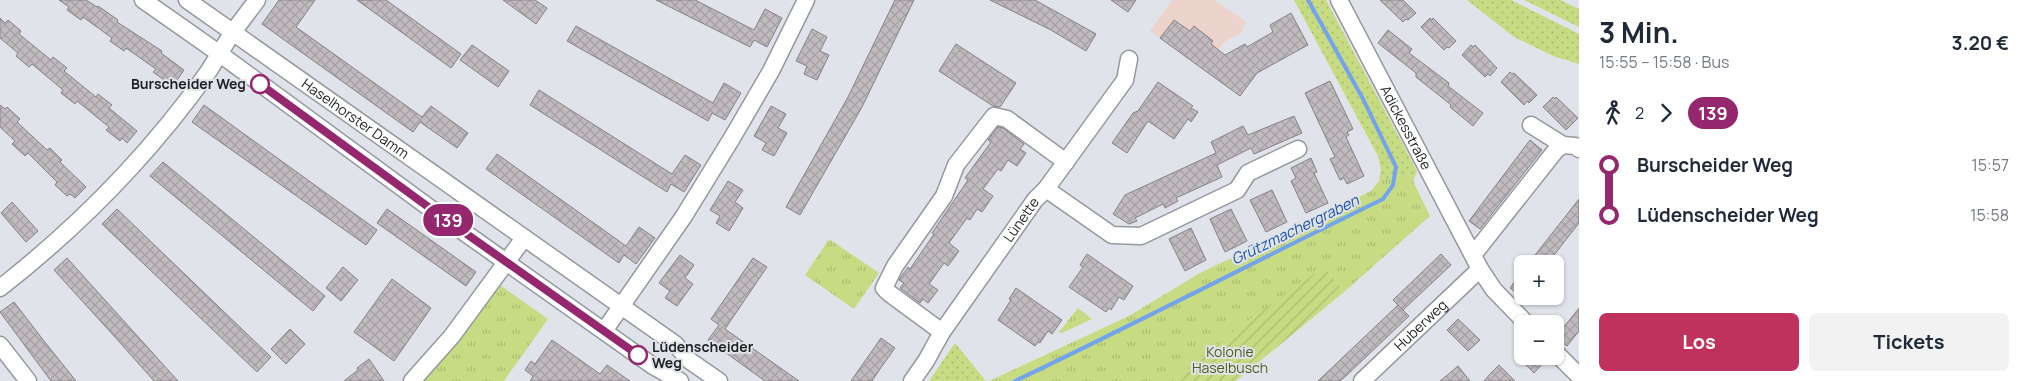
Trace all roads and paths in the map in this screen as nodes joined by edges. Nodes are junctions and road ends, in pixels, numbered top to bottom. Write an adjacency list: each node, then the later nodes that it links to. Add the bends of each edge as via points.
1 (143, 0): 7 (street, Haselhorster Damm)
2 (187, 0): 6 (street, Haselhorster Damm)
3 (257, 0): 6 (street)
4 (806, 0): 18 (street, via 771,72 732,138 684,216)
5 (1339, 0): 16 (street, Adickesstraße)
6 (233, 33): 7 (street); 14 (street, Haselhorster Damm)
7 (220, 54): 15 (street, Haselhorster Damm); 17 (street, via 164,129 118,181 69,230)
8 (1129, 59): 12 (street, Lünette, via 1125,80)
9 (1531, 125): 10 (street)
10 (1571, 147): 16 (street, via 1556,150)
11 (1298, 149): 13 (street, via 1248,173 1237,190 1141,236 1112,236)
12 (1066, 162): 13 (street, Lünette); 21 (street, via 1007,119 994,116 956,164 944,196 894,266 884,288)
13 (1046, 189): 21 (street, Lünette)
14 (524, 238): 15 (street); 18 (street, Haselhorster Damm)
15 (506, 261): 20 (street, Haselhorster Damm); 26 (street, via 452,336)
16 (1477, 262): 19 (street, Adickesstraße, via 1494,290); 30 (street, Huberweg)
17 (0, 288)
18 (621, 307): 20 (street); 28 (street, Haselhorster Damm, via 676,344 690,361)
19 (1518, 315)
20 (604, 331): 27 (street, Haselhorster Damm)
21 (942, 332): 29 (street, Lünette)
22 (0, 345): 25 (street)
23 (1564, 361): 24 (street)
24 (1579, 376)
25 (28, 381)
26 (412, 381)
27 (680, 381)
28 (719, 381)
29 (912, 381)
30 (1362, 381)

